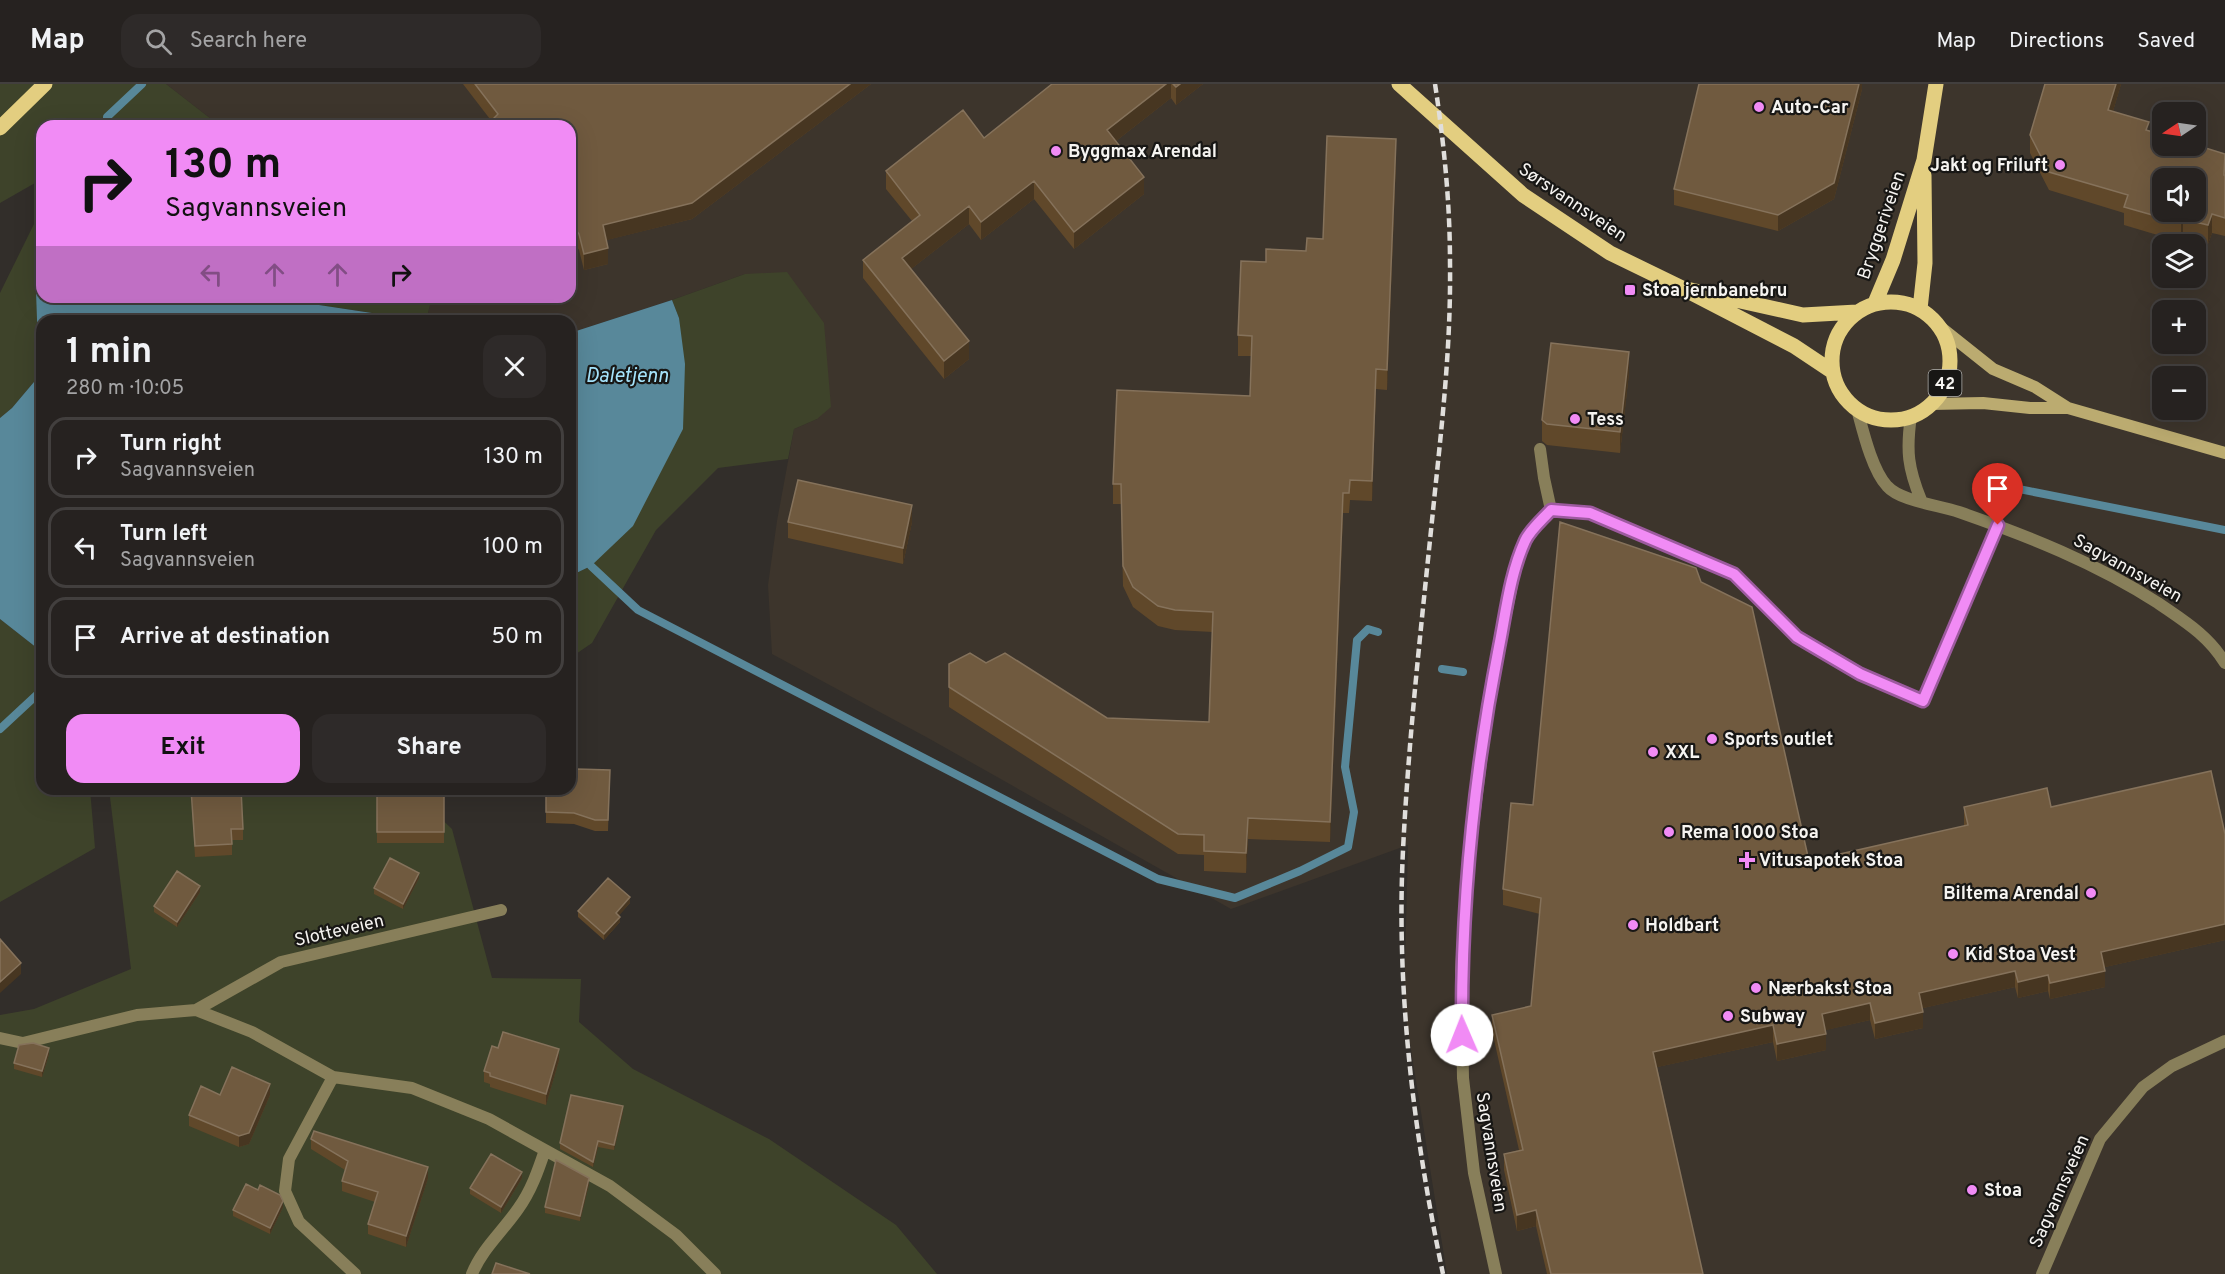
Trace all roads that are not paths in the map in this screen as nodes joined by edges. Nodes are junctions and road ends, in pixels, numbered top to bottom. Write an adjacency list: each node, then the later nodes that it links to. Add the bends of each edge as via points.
1 (45, 84): 4 (main road)
2 (1399, 84): 6 (main road, Sørsvannsveien / 42, via 1522,195 1610,253)
3 (1936, 84): 5 (main road, Bryggeriveien)
4 (3, 120)
5 (1924, 160): 7 (main road, Bryggeriveien, via 1893,260); 8 (main road, Bryggeriveien, via 1925,263)
6 (1682, 288): 9 (main road, Sørsvannsveien / 42, via 1803,315); 11 (main road, Sørsvannsveien / 42, via 1794,346)
7 (1875, 303): 8 (main road, 42, via 1906,303); 9 (main road, 42)
8 (1920, 309): 10 (main road, 42)
9 (1857, 312): 11 (main road, 42, via 1836,338)
10 (1939, 326): 12 (main road, 42, via 1950,358 1942,391); 13 (main road, via 1993,369 2035,387)
11 (1833, 372): 14 (main road, 42, via 1838,387)
12 (1931, 404): 13 (main road); 15 (main road, 42)
13 (2068, 408): 17 (main road)
14 (1857, 410): 15 (main road, 42, via 1893,420); 18 (street, Sagvannsveien, via 1885,485 1899,496)
15 (1911, 416): 18 (street, via 1907,444 1911,475)
16 (1540, 448): 19 (street)
17 (2225, 453)
18 (1921, 500): 20 (street, Sagvannsveien)
19 (1551, 510): 20 (street, via 1590,513 1734,574 1797,637 1860,674 1923,701); 31 (street, Sagvannsveien, via 1526,538 1515,570 1489,697 1467,874 1461,971 1463,1078 1474,1173)
20 (1998, 525): 21 (street, Sagvannsveien, via 2080,558 2144,594 2198,629)
21 (2225, 663)
22 (501, 910): 23 (street, Slotteveien, via 281,962)
23 (196, 1010): 24 (street, Slotteveien, via 137,1015 23,1043); 26 (street, Slotteveien, via 252,1032)
24 (0, 1038)
25 (2225, 1041): 32 (street, Sagvannsveien, via 2172,1066 2143,1088 2100,1139)
26 (333, 1077): 27 (street, Slotteveien, via 412,1088 489,1119); 28 (street, via 289,1159 285,1191 299,1222)
27 (545, 1150): 29 (street, via 534,1184 479,1258); 30 (street, Slotteveien, via 610,1185 676,1235)
28 (355, 1274)
29 (472, 1274)
30 (715, 1274)
31 (1496, 1274)
32 (2042, 1274)

